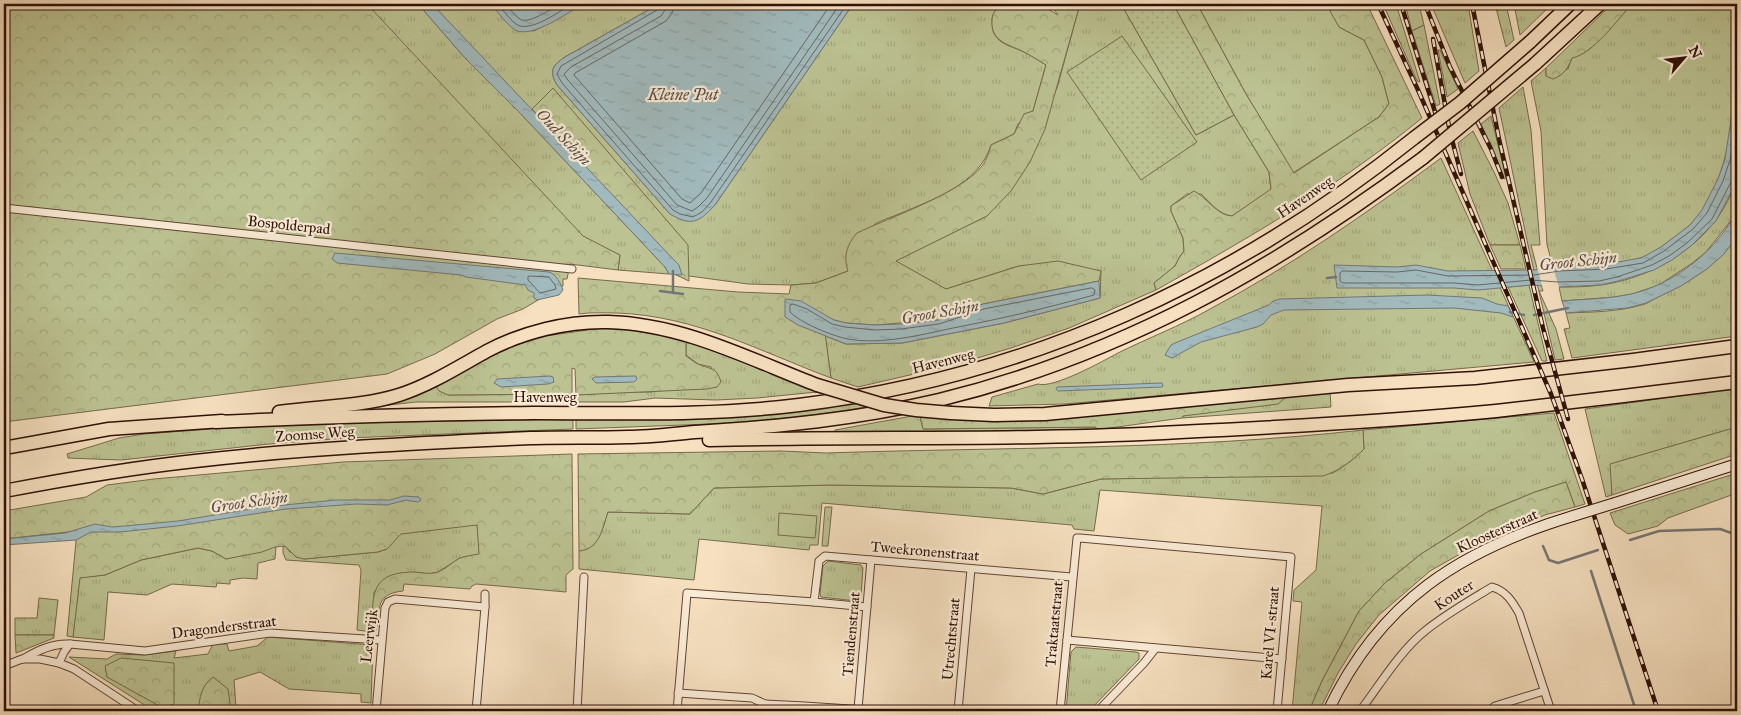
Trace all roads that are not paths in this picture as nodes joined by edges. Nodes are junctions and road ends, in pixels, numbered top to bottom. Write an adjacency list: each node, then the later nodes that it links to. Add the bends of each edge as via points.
1 (1570, 4): 7 (highway, Havenweg, bridge, via 1460,102 1360,179 1286,229 1177,292 1067,339 984,368 884,392 731,411 424,414)
2 (1600, 4): 8 (highway, bridge, via 1535,64 1423,158 1296,247 1152,326 1033,372 936,400 844,418 762,428)
3 (4, 208): 4 (street, Bospolderpad)
4 (572, 269)
5 (1737, 346): 7 (highway, bridge, via 1475,378 1348,385 994,416 884,405 817,385 685,334 607,322 528,334 489,350 417,388 378,401)
6 (1737, 382): 8 (highway, via 1493,411 1180,432 955,439 669,441)
7 (216, 422): 9 (highway, via 110,429)
8 (632, 437): 11 (highway, Zoomse Weg, via 535,438 249,455 144,467)
9 (4, 448)
10 (1737, 464): 45 (main road, Kloosterstraat, bridge, via 1544,525 1450,568 1415,594 1365,648)
11 (4, 491)
12 (1291, 557): 16 (street, Traktaatstraat, via 1077,538); 26 (street, Karel VI-straat)
13 (871, 560): 14 (street, Tweekronenstraat); 18 (street, Tweekronenstraat, via 821,558); 19 (street, Tiendenstraat)
14 (971, 569): 16 (street, Tweekronenstraat); 41 (street, Utrechtstraat)
15 (584, 577): 37 (street)
16 (1072, 577): 22 (street, Traktaatstraat)
17 (485, 594): 20 (street)
18 (814, 602): 19 (street); 30 (street, via 687,593)
19 (867, 607): 33 (street, Tiendenstraat)
20 (485, 608): 21 (street, Leerwijk, via 395,599 385,608); 36 (street)
21 (381, 640): 23 (street, Dragondersstraat, via 270,633 145,651); 35 (street, Leerwijk)
22 (1067, 640): 24 (street); 42 (street, Traktaatstraat)
23 (70, 644): 25 (street, Dragondersstraat, via 54,645); 27 (street)
24 (1155, 649): 26 (street); 43 (street)
25 (22, 659): 27 (street); 28 (street, Dragondersstraat)
26 (1282, 659): 44 (street, Karel VI-straat)
27 (60, 663): 34 (street)
28 (4, 666)
29 (1544, 691): 46 (street, Kouter, via 1519,613 1500,589 1492,587 1423,632); 47 (street, via 1495,706); 48 (street, Kouter)
30 (678, 693): 31 (street, via 752,698); 38 (street)
31 (765, 704): 32 (street); 39 (street)
32 (828, 709): 33 (street)
33 (858, 709): 40 (street)
34 (138, 711)
35 (376, 711)
36 (476, 711)
37 (576, 711)
38 (677, 711)
39 (758, 711)
40 (880, 711)
41 (958, 711)
42 (1060, 711)
43 (1098, 711)
44 (1277, 711)
45 (1328, 711)
46 (1360, 711)
47 (1489, 711)
48 (1550, 711)

